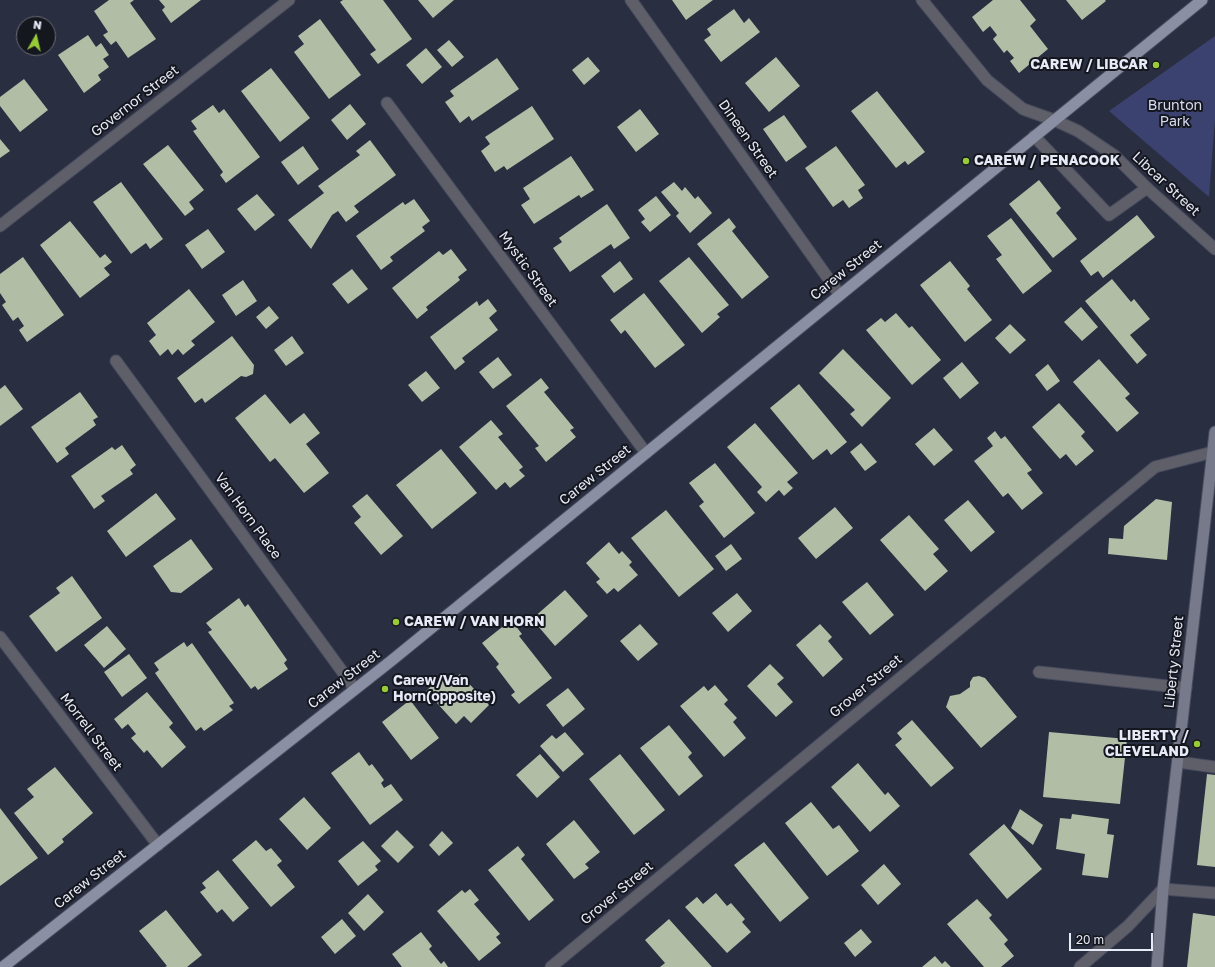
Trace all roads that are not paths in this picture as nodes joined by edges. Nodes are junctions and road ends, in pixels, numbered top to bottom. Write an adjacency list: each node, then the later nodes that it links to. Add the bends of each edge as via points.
1 (289, 0): 9 (street, Governor Street)
2 (631, 0): 11 (street, Dineen Street)
3 (922, 0): 6 (street, Libcar Street, via 987,80 1023,109)
4 (1202, 0): 6 (main road, Carew Street)
5 (387, 103): 15 (street, Mystic Street)
6 (1054, 120): 7 (main road, Carew Street); 8 (street, Libcar Street, via 1078,131 1115,156)
7 (1034, 136): 8 (street, via 1109,215); 11 (main road, Carew Street)
8 (1147, 188): 10 (street, Libcar Street)
9 (0, 226)
10 (1215, 249)
11 (840, 295): 15 (main road, Carew Street)
12 (116, 361): 19 (street, Van Horn Place)
13 (1215, 432): 14 (main road, Liberty Street)
14 (1213, 452): 18 (main road, Liberty Street); 26 (street, Grover Street, via 1155,467)
15 (646, 453): 19 (main road, Carew Street)
16 (0, 637): 22 (street, Morrell Street)
17 (1039, 672): 18 (street)
18 (1186, 688): 20 (main road, Liberty Street)
19 (356, 689): 22 (main road, Carew Street)
20 (1178, 762): 21 (street); 23 (main road, Liberty Street)
21 (1215, 767)
22 (158, 845): 25 (main road, Carew Street)
23 (1163, 890): 24 (street); 27 (street, via 1128,926); 28 (main road, Liberty Street)
24 (1215, 893)
25 (3, 967)
26 (551, 967)
27 (1080, 967)
28 (1157, 967)

